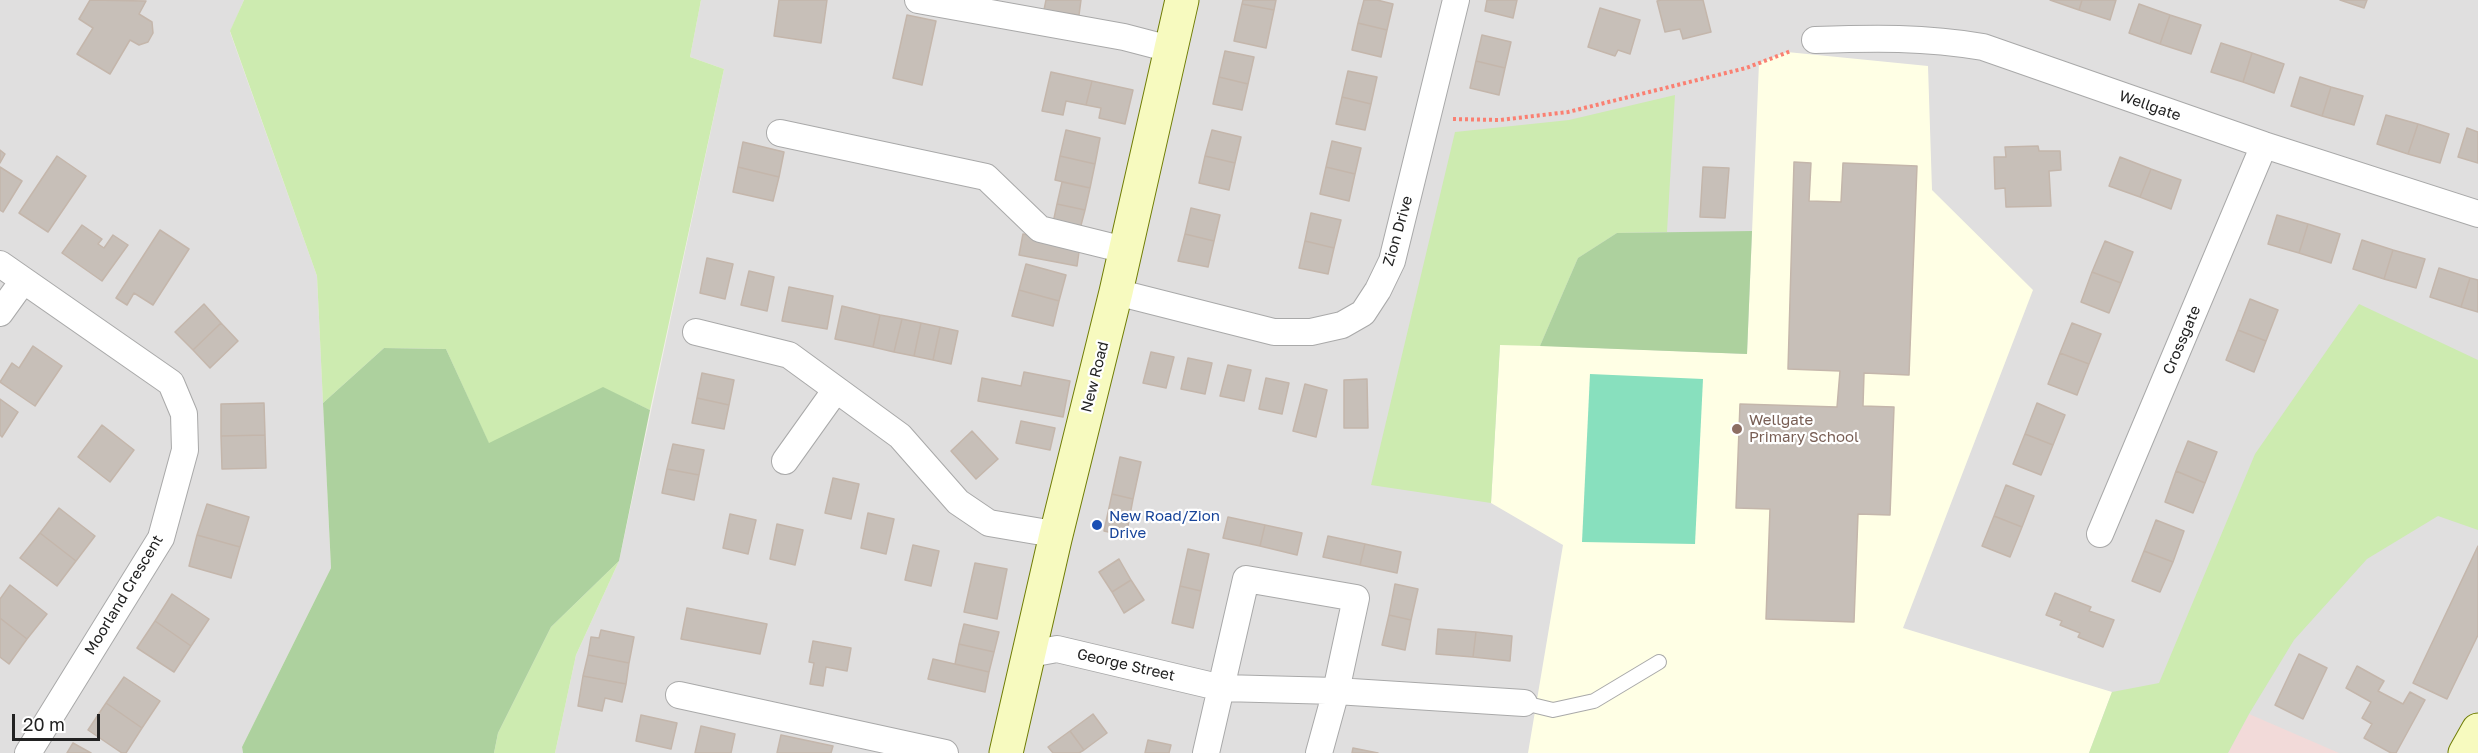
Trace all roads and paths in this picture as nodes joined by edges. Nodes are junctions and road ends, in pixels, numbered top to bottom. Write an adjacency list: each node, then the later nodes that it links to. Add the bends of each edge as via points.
1 (918, 0): 5 (street)
2 (1182, 0): 5 (street, New Road)
3 (1456, 0): 6 (street, Zion Drive)
4 (1815, 40): 6 (path, via 1746,68 1568,112 1500,120); 8 (street, Wellgate, via 1894,38 1983,47)
5 (1170, 49): 10 (street, New Road)
6 (1429, 118): 13 (street, Zion Drive, via 1392,261 1363,313 1342,325 1311,332 1274,332)
7 (780, 133): 10 (street, via 986,177 1040,229)
8 (2264, 145): 9 (street, Wellgate); 18 (street, Crossgate)
9 (2478, 214)
10 (1125, 250): 13 (street, New Road)
11 (0, 264): 12 (street, Moorland Crescent)
12 (23, 281): 14 (street); 27 (street, Moorland Crescent, via 171,382 184,414 185,450 161,538)
13 (1116, 292): 19 (street, New Road)
14 (0, 313)
15 (696, 332): 16 (street, via 789,355)
16 (835, 390): 17 (street); 19 (street, via 900,436 958,502 988,523 1042,532)
17 (785, 461)
18 (2100, 534)
19 (1055, 539): 20 (street, New Road)
20 (1030, 654): 22 (street, George Street, via 1057,650); 29 (street, New Road)
21 (1659, 662): 25 (lane, via 1594,701 1553,710)
22 (1222, 688): 23 (street, George Street); 23 (street, via 1246,579 1356,598); 30 (street)
23 (1336, 691): 25 (street, George Street); 31 (street)
24 (679, 695): 28 (street)
25 (1524, 703)
26 (2478, 730): 32 (street)
27 (28, 753)
28 (945, 753)
29 (1006, 753)
30 (1206, 753)
31 (1319, 753)
32 (2465, 753)

